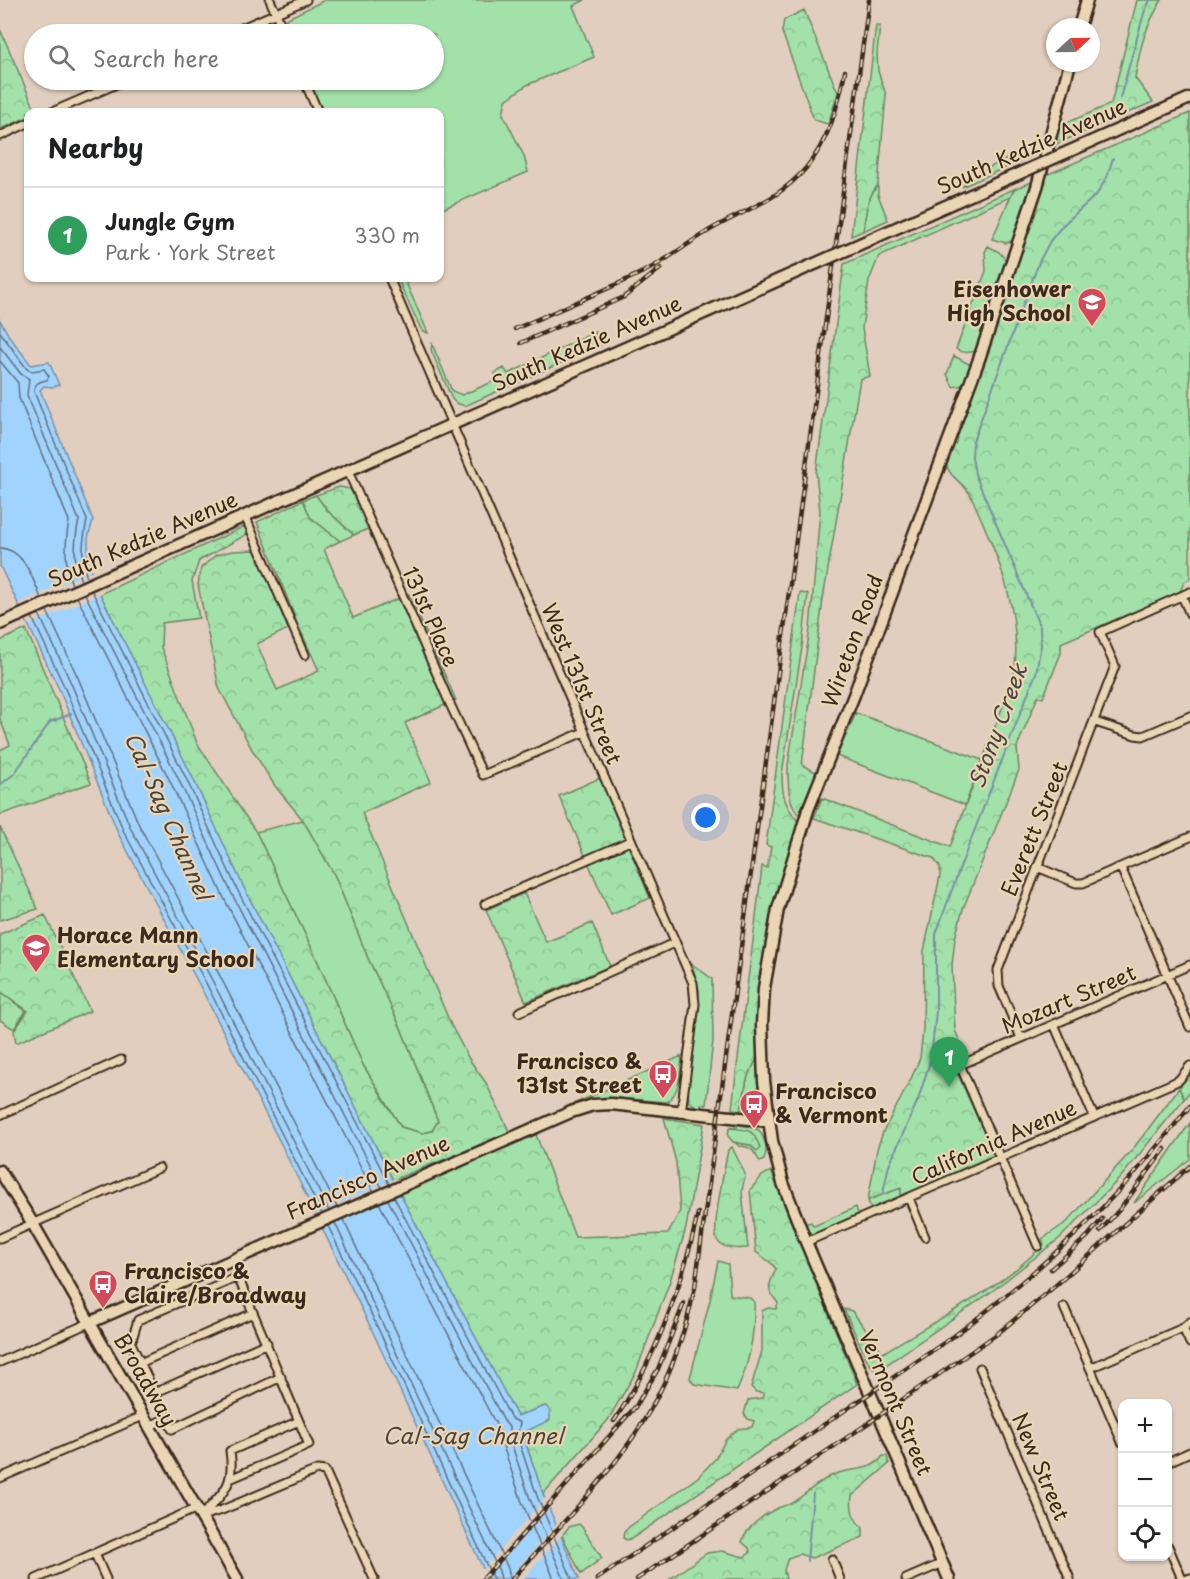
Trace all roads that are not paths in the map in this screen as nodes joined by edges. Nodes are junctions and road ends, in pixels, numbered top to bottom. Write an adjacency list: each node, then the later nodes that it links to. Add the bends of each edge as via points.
1 (270, 0): 4 (street)
2 (306, 0): 4 (street)
3 (1086, 0): 5 (street)
4 (276, 13): 6 (street); 7 (street)
5 (1081, 18)
6 (251, 24)
7 (281, 24)
8 (1068, 72): 45 (street, Wireton Road, via 1037,187 978,362 808,810 778,909 762,1024)
9 (103, 90): 12 (street)
10 (308, 90): 13 (street)
11 (1190, 98): 17 (street, South Kedzie Avenue, bridge)
12 (61, 108)
13 (316, 108)
14 (24, 125): 15 (street)
15 (0, 136)
16 (391, 282): 17 (street, West 131st Street)
17 (452, 425): 18 (street, South Kedzie Avenue); 27 (street, West 131st Street)
18 (348, 471): 19 (street, South Kedzie Avenue); 27 (street, 131st Place, via 483,775)
19 (245, 516): 23 (street, South Kedzie Avenue); 24 (street)
20 (1190, 592): 21 (street)
21 (1182, 596): 22 (street); 26 (street, Everett Street, via 1100,632 1115,666)
22 (1190, 614)
23 (0, 624)
24 (305, 655)
25 (1190, 716): 26 (street, via 1143,736)
26 (1095, 722): 30 (street, Everett Street)
27 (584, 732): 29 (street, West 131st Street)
28 (1190, 837): 31 (street)
29 (630, 841): 32 (street); 33 (street, West 131st Street)
30 (1037, 867): 31 (street, via 1076,883); 39 (street, Everett Street, via 998,970 999,986)
31 (1121, 868): 35 (street)
32 (485, 904)
33 (674, 943): 36 (street); 42 (street, West 131st Street, via 695,994)
34 (1190, 965): 35 (street, Mozart Street)
35 (1167, 975): 37 (street, Mozart Street); 38 (street)
36 (519, 1012)
37 (1054, 1024): 39 (street, Mozart Street); 44 (street)
38 (1190, 1027)
39 (1021, 1038): 46 (street, Mozart Street, via 960,1065)
40 (121, 1060): 43 (street)
41 (1190, 1066): 44 (street, California Avenue, via 1179,1080)
42 (681, 1113): 45 (street, Francisco Avenue); 58 (street, Francisco Avenue, via 611,1104 571,1112)
43 (0, 1115)
44 (1094, 1117): 46 (street, California Avenue)
45 (768, 1121): 53 (street, Wireton Road, via 783,1184)
46 (1001, 1159): 49 (street, California Avenue); 54 (street)
47 (159, 1168): 50 (street)
48 (0, 1171): 50 (street, Broadway)
49 (909, 1198): 51 (street); 53 (street, California Avenue)
50 (33, 1224): 52 (street); 58 (street, Broadway)
51 (925, 1237)
52 (0, 1238)
53 (806, 1242): 81 (street, Vermont Street)
54 (1038, 1246)
55 (1064, 1307): 65 (street)
56 (253, 1313): 60 (street); 63 (street); 63 (street, via 238,1277 138,1320 131,1343)
57 (1190, 1322): 59 (street)
58 (89, 1323): 62 (street, Francisco Avenue); 68 (street, Broadway)
59 (1183, 1328): 61 (street); 65 (street)
60 (267, 1343): 66 (street); 67 (street)
61 (1190, 1343)
62 (0, 1362)
63 (140, 1363): 67 (street)
64 (980, 1368): 89 (street, New Street)
65 (1090, 1368): 72 (street)
66 (281, 1377): 69 (street, via 172,1429); 70 (street)
67 (154, 1393): 69 (street)
68 (143, 1416): 71 (street, Broadway); 75 (street)
69 (167, 1418): 71 (street)
70 (299, 1421): 76 (street, via 230,1451); 76 (street, via 309,1445)
71 (150, 1426): 77 (street, Broadway)
72 (1118, 1433)
73 (1190, 1452): 74 (street)
74 (1172, 1460)
75 (0, 1478)
76 (230, 1479): 77 (street, via 224,1493)
77 (199, 1512): 78 (street); 84 (street, Broadway); 85 (street, via 222,1510 317,1470 325,1471)
78 (95, 1554): 82 (street); 83 (street)
79 (1172, 1557): 90 (street)
80 (832, 1559): 86 (street)
81 (943, 1563): 87 (street); 88 (street, Vermont Street)
82 (36, 1579)
83 (106, 1579)
84 (237, 1579)
85 (374, 1579)
86 (840, 1579)
87 (906, 1579)
88 (950, 1579)
89 (1070, 1579)
90 (1182, 1579)

